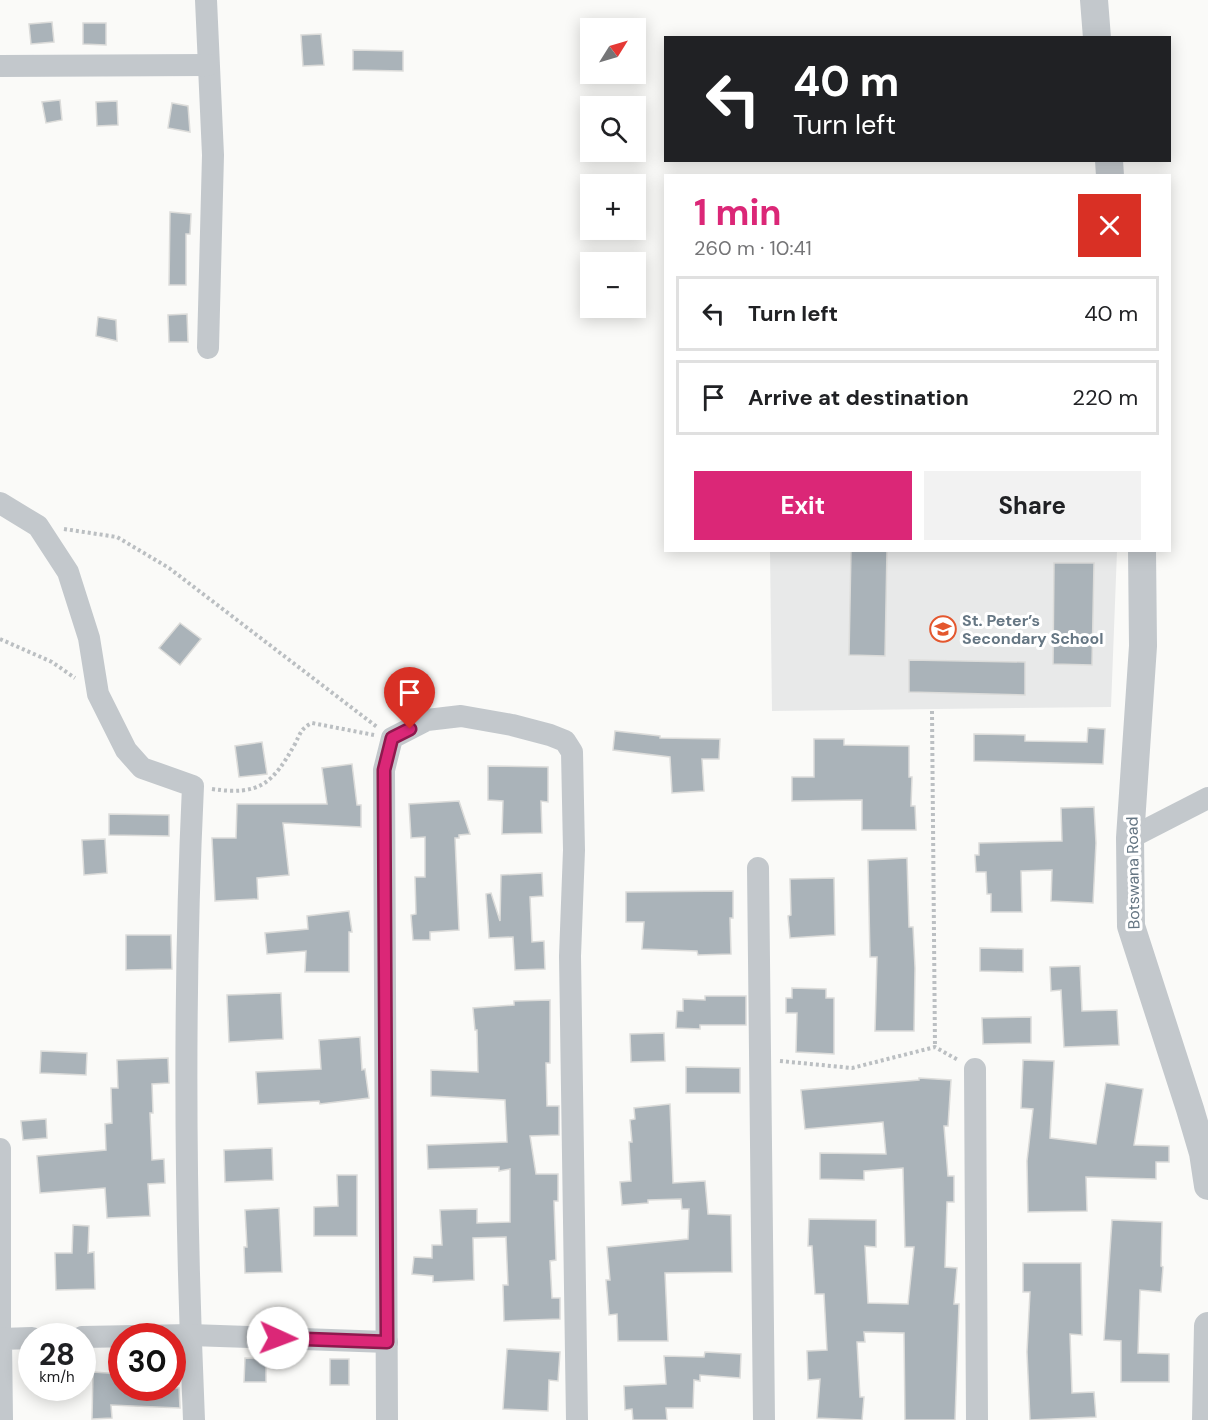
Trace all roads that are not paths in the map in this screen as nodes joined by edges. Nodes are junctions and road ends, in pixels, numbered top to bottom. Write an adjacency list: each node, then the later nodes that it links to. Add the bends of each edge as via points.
1 (206, 0): 4 (street)
2 (1094, 0): 3 (street)
3 (1097, 36)
4 (208, 65): 5 (street); 6 (street, via 213,155)
5 (0, 66)
6 (207, 348)
7 (0, 503): 16 (street, via 38,526 68,572 89,638 98,694 126,750 142,768 193,786 187,999)
8 (1142, 552): 10 (street, Botswana Road, via 1143,646)
9 (1208, 798): 10 (street)
10 (1130, 838): 14 (street, Botswana Road, via 1131,926 1190,1108)
11 (758, 868): 25 (street)
12 (975, 1069): 26 (street)
13 (0, 1149): 19 (street)
14 (1208, 1186)
15 (1208, 1326): 27 (street)
16 (191, 1335): 17 (street); 20 (street); 22 (street)
17 (96, 1337)
18 (18, 1338): 19 (street)
19 (1, 1339): 21 (street)
20 (387, 1342): 23 (street); 24 (street, via 384,770 392,738 427,720 460,716 512,724 565,741 572,752 570,956)
21 (2, 1420)
22 (194, 1420)
23 (387, 1420)
24 (577, 1420)
25 (764, 1420)
26 (977, 1420)
27 (1206, 1420)

